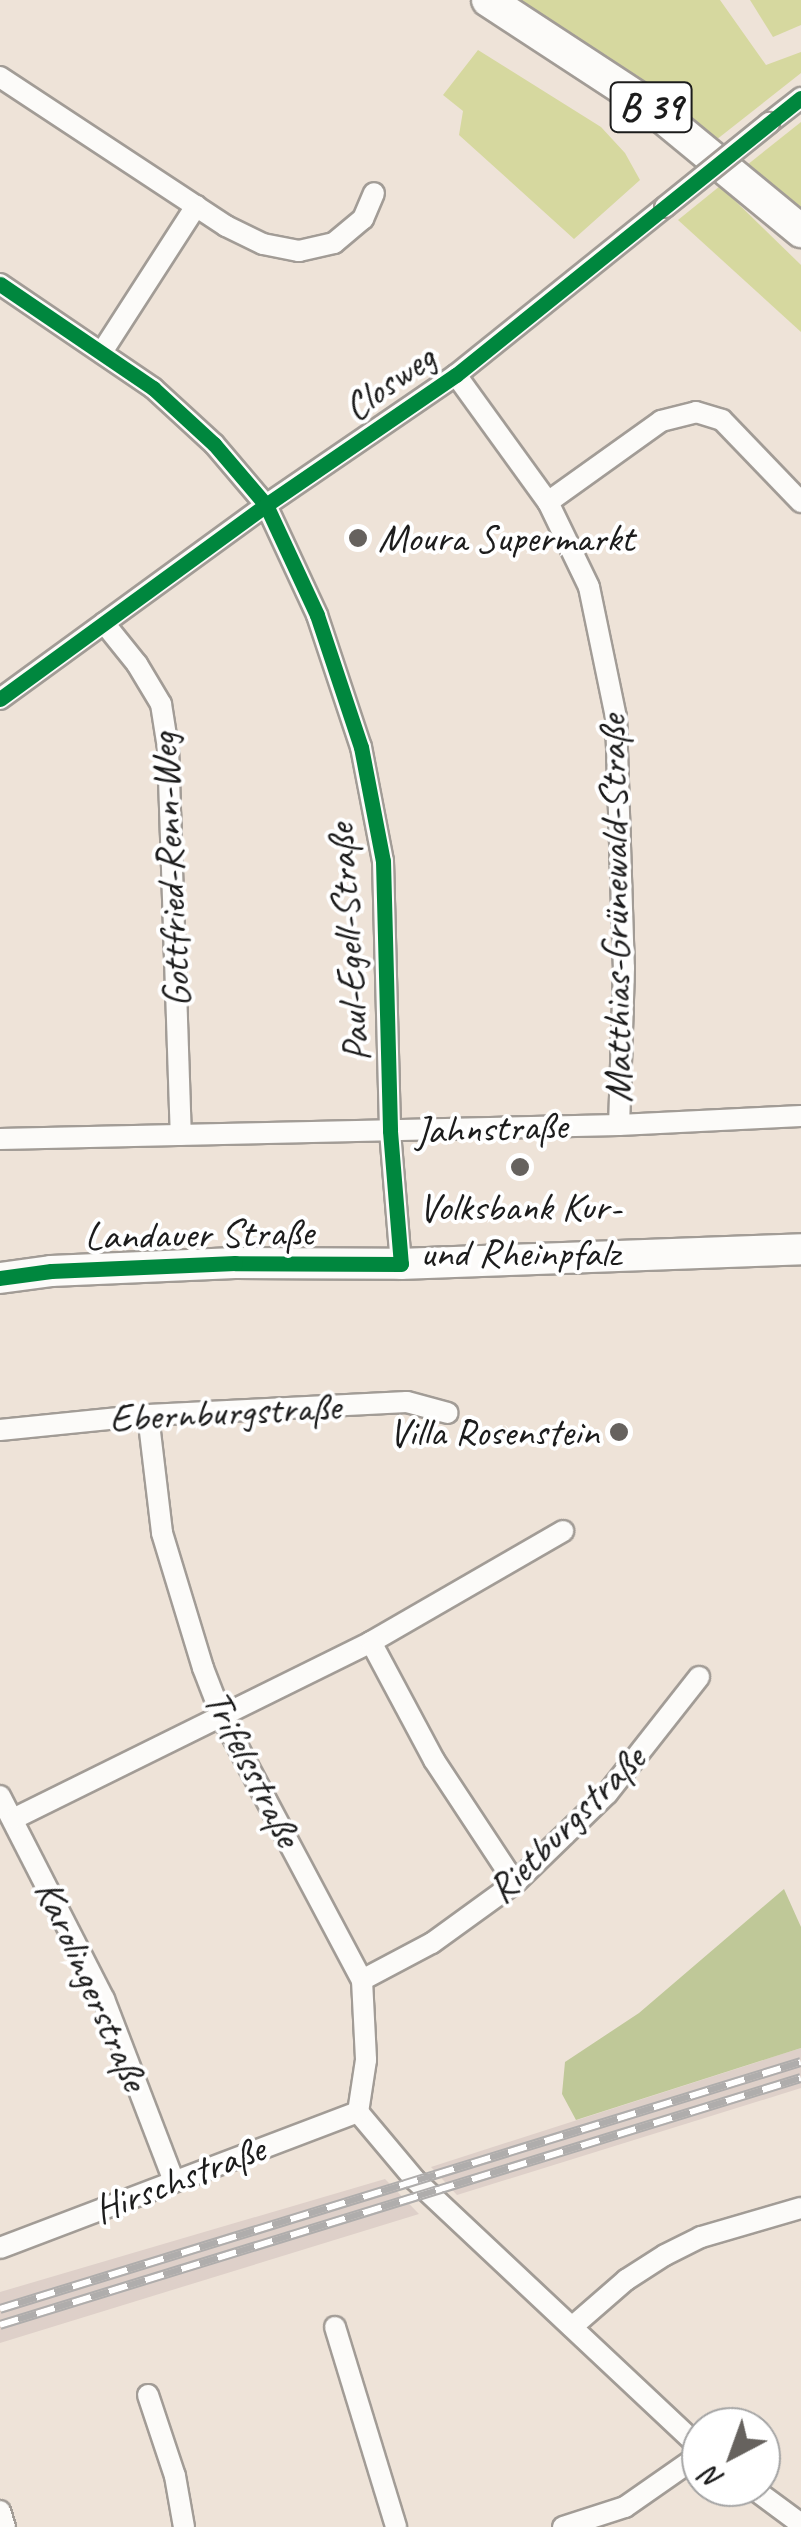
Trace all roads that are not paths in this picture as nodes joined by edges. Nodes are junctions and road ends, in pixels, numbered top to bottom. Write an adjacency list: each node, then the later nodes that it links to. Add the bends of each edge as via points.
1 (488, 0): 6 (main road, B 39, via 647,104)
2 (0, 77): 5 (street)
3 (801, 98): 9 (street, Closweg, bridge)
4 (374, 193): 5 (street, via 353,229 310,251 250,239)
5 (196, 206): 8 (street)
6 (801, 231)
7 (0, 284): 8 (street, Paul-Egell-Straße)
8 (102, 352): 12 (street, Paul-Egell-Straße, via 185,415)
9 (456, 375): 10 (street, Matthias-Grünewald-Straße); 12 (street, Closweg)
10 (548, 502): 11 (street, via 662,421 696,412 722,420); 16 (street, Matthias-Grünewald-Straße, via 588,587 616,717 624,968)
11 (801, 502)
12 (266, 506): 13 (street, Closweg); 17 (street, Paul-Egell-Straße, via 317,615 361,747 382,860)
13 (104, 623): 14 (street, Closweg); 18 (street, Gottfried-Renn-Weg, via 161,704 168,748)
14 (0, 699)
15 (801, 1116): 16 (street, Jahnstraße)
16 (618, 1125): 17 (street, Jahnstraße)
17 (390, 1131): 18 (street, Jahnstraße); 21 (street, Paul-Egell-Straße)
18 (181, 1135): 19 (street, Jahnstraße)
19 (0, 1138)
20 (801, 1249): 21 (main road, Landauer Straße)
21 (401, 1264): 22 (main road, Landauer Straße, via 235,1263)
22 (0, 1278)
23 (448, 1413): 24 (street, Ebernburgstraße, via 407,1402)
24 (148, 1415): 25 (street, Ebernburgstraße); 29 (street, Trifelsstraße, via 162,1533)
25 (0, 1430)
26 (563, 1531): 27 (street)
27 (371, 1642): 29 (street); 32 (street, via 434,1760)
28 (699, 1677): 32 (street, Rietburgstraße, via 608,1794)
29 (222, 1717): 31 (street); 33 (street, Trifelsstraße)
30 (0, 1796): 31 (street, Karolingerstraße)
31 (15, 1818): 35 (street, Karolingerstraße, via 104,1999)
32 (515, 1883): 33 (street, Rietburgstraße, via 432,1943)
33 (362, 1980): 34 (street, Trifelsstraße, via 366,2060)
34 (358, 2112): 35 (street, Hirschstraße); 39 (street, via 415,2180)
35 (174, 2179): 37 (street, Hirschstraße)
36 (801, 2208): 39 (street, via 701,2237 665,2255)
37 (0, 2248)
38 (335, 2327): 48 (street)
39 (572, 2327): 41 (street)
40 (148, 2395): 47 (street)
41 (681, 2433)
42 (681, 2466): 49 (street, via 625,2507)
43 (778, 2507): 45 (street)
44 (0, 2511): 46 (street)
45 (801, 2524)
46 (6, 2527)
47 (184, 2527)
48 (396, 2527)
49 (563, 2527)

